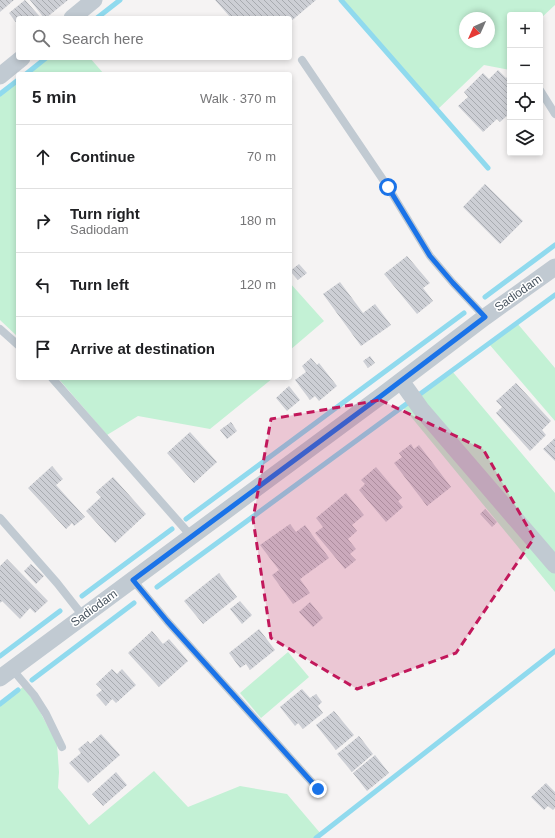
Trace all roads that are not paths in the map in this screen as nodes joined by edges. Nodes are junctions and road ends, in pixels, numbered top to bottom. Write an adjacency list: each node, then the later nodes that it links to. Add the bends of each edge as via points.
1 (94, 0): 2 (street)
2 (74, 16)
3 (20, 60): 5 (street)
4 (302, 60): 9 (lane, via 388,187 430,256)
5 (0, 76)
6 (543, 95): 7 (lane)
7 (555, 114)
8 (555, 267): 9 (street, Sadiodam)
9 (485, 317): 13 (street, Sadiodam)
10 (0, 329): 11 (lane)
11 (16, 343)
12 (54, 380): 15 (lane)
13 (401, 381): 15 (street, Sadiodam); 16 (street)
14 (0, 518): 18 (lane)
15 (192, 537): 17 (street, Sadiodam)
16 (555, 565)
17 (133, 580): 18 (street, Sadiodam); 21 (lane)
18 (83, 616): 19 (street, Sadiodam)
19 (6, 674): 20 (lane, via 34,696)
20 (62, 747)
21 (318, 789)

